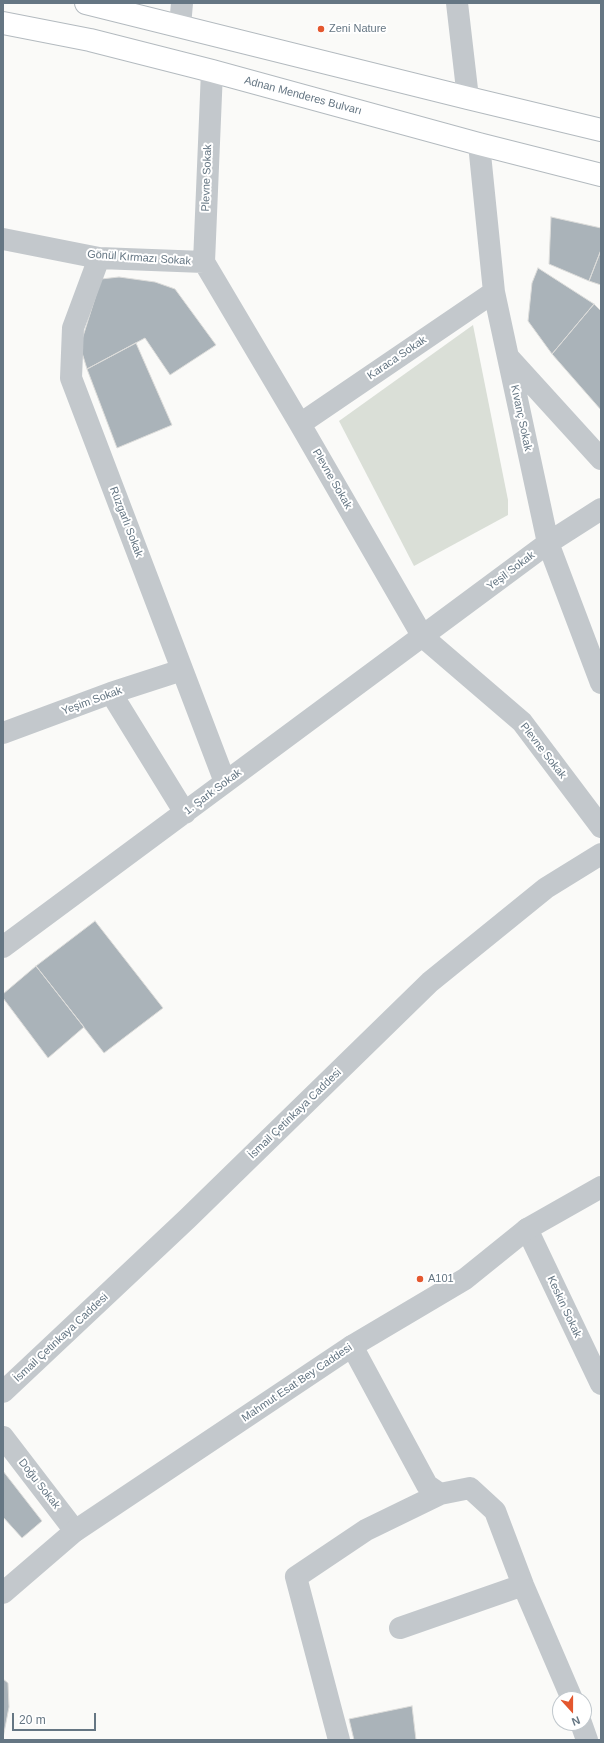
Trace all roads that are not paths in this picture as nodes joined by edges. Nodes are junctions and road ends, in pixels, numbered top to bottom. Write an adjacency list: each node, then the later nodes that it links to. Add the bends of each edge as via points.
1 (86, 3): 5 (main road)
2 (182, 3): 5 (street)
3 (457, 3): 7 (street)
4 (3, 23): 6 (main road, Adnan Menderes Bulvarı, via 90,40)
5 (180, 26): 7 (main road)
6 (212, 71): 9 (main road, Adnan Menderes Bulvarı); 13 (street, Plevne Sokak)
7 (468, 98): 8 (main road)
8 (601, 130)
9 (479, 144): 10 (main road, Adnan Menderes Bulvarı); 14 (street, Kıvanç Sokak)
10 (601, 175)
11 (3, 239): 12 (street, Gönül Kırmazı Sokak)
12 (99, 258): 13 (street, Gönül Kırmazı Sokak); 21 (street, Rüzgarlı Sokak, via 73,328 71,378)
13 (204, 262): 16 (street, Plevne Sokak)
14 (494, 292): 15 (street, Kıvanç Sokak); 16 (street, Karaca Sokak)
15 (508, 357): 17 (street); 19 (street, Kıvanç Sokak)
16 (300, 424): 20 (street, Plevne Sokak)
17 (601, 458)
18 (601, 509): 19 (street, Yeşil Sokak)
19 (548, 543): 20 (street, Yeşil Sokak); 22 (street, Kıvanç Sokak)
20 (423, 637): 25 (street, 1. Şark Sokak); 27 (street, Plevne Sokak, via 522,722)
21 (182, 670): 23 (street, Yeşim Sokak); 25 (street, Rüzgarlı Sokak)
22 (601, 683)
23 (111, 693): 24 (street, Yeşim Sokak); 26 (street)
24 (3, 733)
25 (224, 782): 26 (street, 1. Şark Sokak)
26 (185, 813): 29 (street, 1. Şark Sokak)
27 (601, 827)
28 (601, 854): 34 (street, İsmail Çetinkaya Caddesi, via 546,888 430,982 187,1219)
29 (3, 947)
30 (601, 1187): 31 (street, Mahmut Esat Bey Caddesi)
31 (527, 1229): 32 (street, Mahmut Esat Bey Caddesi, via 465,1279); 33 (street, Keskin Sokak)
32 (352, 1346): 36 (street, via 427,1485); 37 (street, Mahmut Esat Bey Caddesi)
33 (601, 1384)
34 (3, 1392)
35 (3, 1437): 37 (street, Doğu Sokak)
36 (440, 1494): 38 (street, via 470,1488 495,1511); 42 (street, via 366,1530 296,1577)
37 (75, 1531): 39 (street, Mahmut Esat Bey Caddesi)
38 (523, 1584): 40 (street); 41 (street)
39 (3, 1593)
40 (400, 1628)
41 (569, 1691)
42 (339, 1740)

